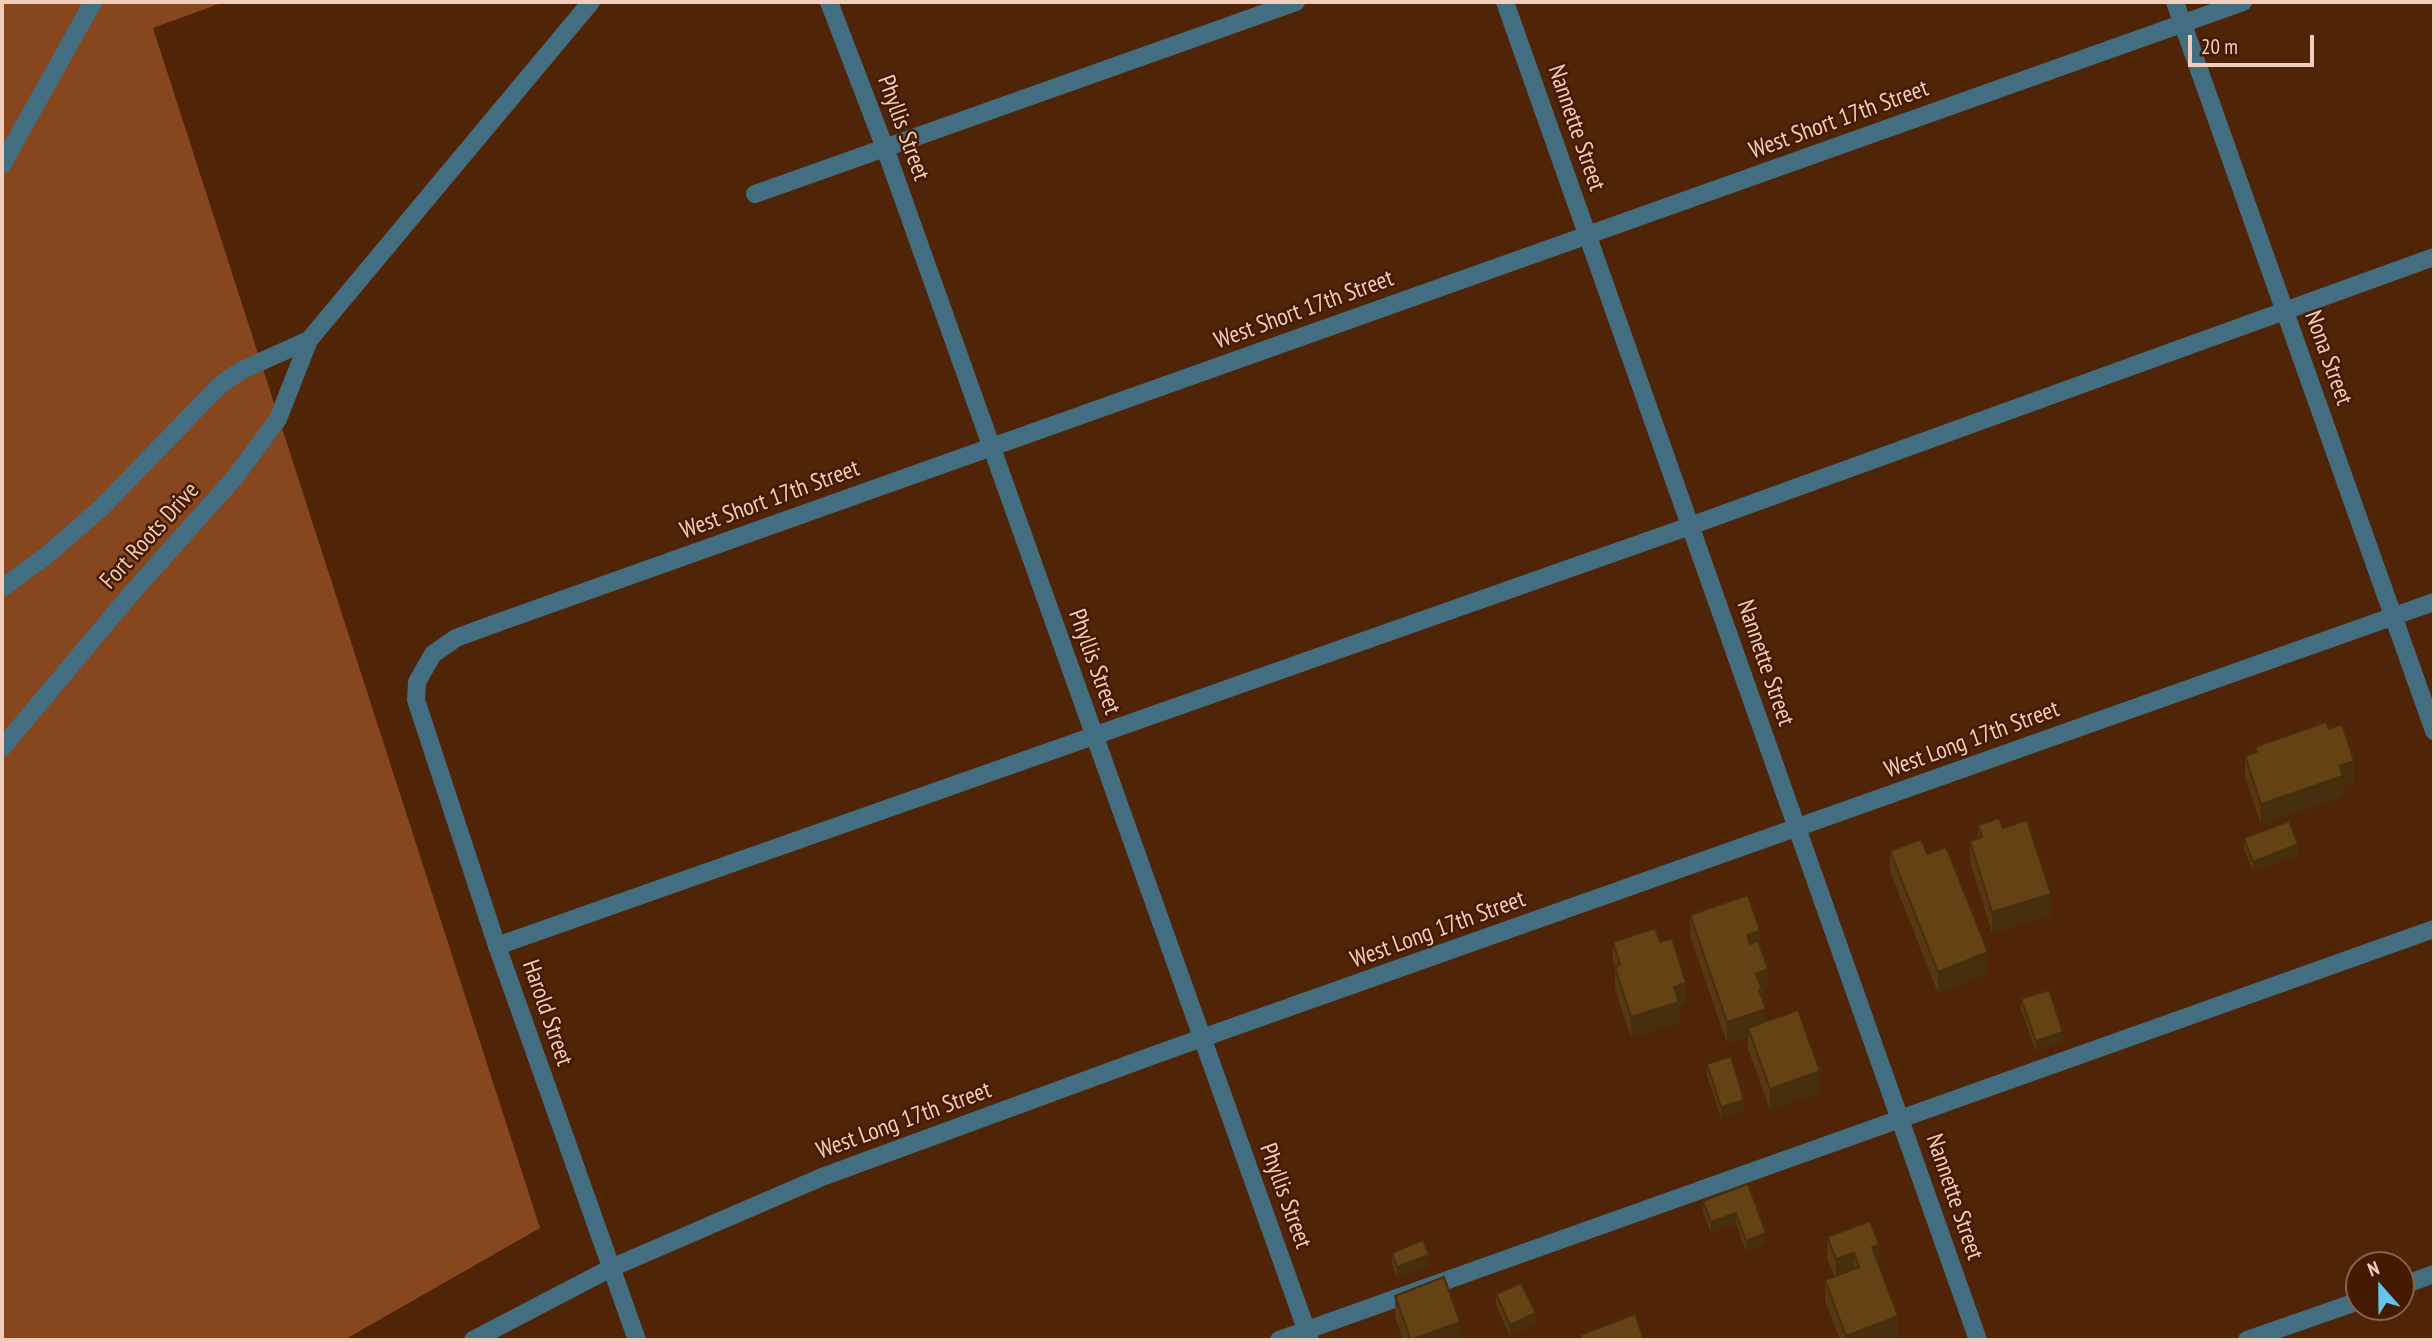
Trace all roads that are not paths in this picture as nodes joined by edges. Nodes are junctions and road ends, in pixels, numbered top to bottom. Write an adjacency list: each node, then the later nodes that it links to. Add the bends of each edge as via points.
1 (93, 2): 10 (street)
2 (591, 2): 15 (street, Fort Roots Drive)
3 (829, 2): 9 (street, Phyllis Street)
4 (1296, 2): 9 (street)
5 (1505, 2): 12 (street, Nannette Street)
6 (2175, 2): 8 (street, Nona Street)
7 (2243, 2): 8 (street, West Short 17th Street)
8 (2183, 24): 12 (street, West Short 17th Street); 14 (street, Nona Street)
9 (885, 148): 11 (street); 16 (street, Phyllis Street)
10 (2, 164)
11 (755, 194)
12 (1588, 235): 16 (street, West Short 17th Street); 17 (street, Nannette Street)
13 (2434, 257): 14 (street)
14 (2284, 310): 17 (street); 20 (street, Nona Street)
15 (309, 340): 18 (street, Fort Roots Drive, via 220,385 102,507); 24 (street, Fort Roots Drive, via 278,419 236,476)
16 (991, 447): 21 (street, West Short 17th Street, via 456,638 433,654 423,669); 23 (street, Phyllis Street)
17 (1690, 526): 23 (street); 25 (street, Nannette Street)
18 (2, 588)
19 (2434, 602): 20 (street, West Long 17th Street)
20 (2393, 617): 22 (street, Nona Street); 25 (street, West Long 17th Street)
21 (416, 700): 27 (street, Harold Street)
22 (2434, 731)
23 (1094, 736): 27 (street); 28 (street, Phyllis Street)
24 (2, 748)
25 (1797, 829): 28 (street, West Long 17th Street); 29 (street, Nannette Street)
26 (2434, 929): 29 (street)
27 (497, 946): 30 (street, Harold Street)
28 (1203, 1040): 30 (street, West Long 17th Street, via 822,1177); 34 (street, Phyllis Street)
29 (1900, 1119): 34 (street); 38 (street, Nannette Street)
30 (611, 1268): 35 (street, West Long 17th Street); 36 (street, Harold Street)
31 (2434, 1274): 32 (street)
32 (2415, 1281)
33 (2345, 1306): 39 (street)
34 (1308, 1335): 37 (street)
35 (473, 1340)
36 (637, 1340)
37 (1279, 1340)
38 (1978, 1340)
39 (2247, 1340)

